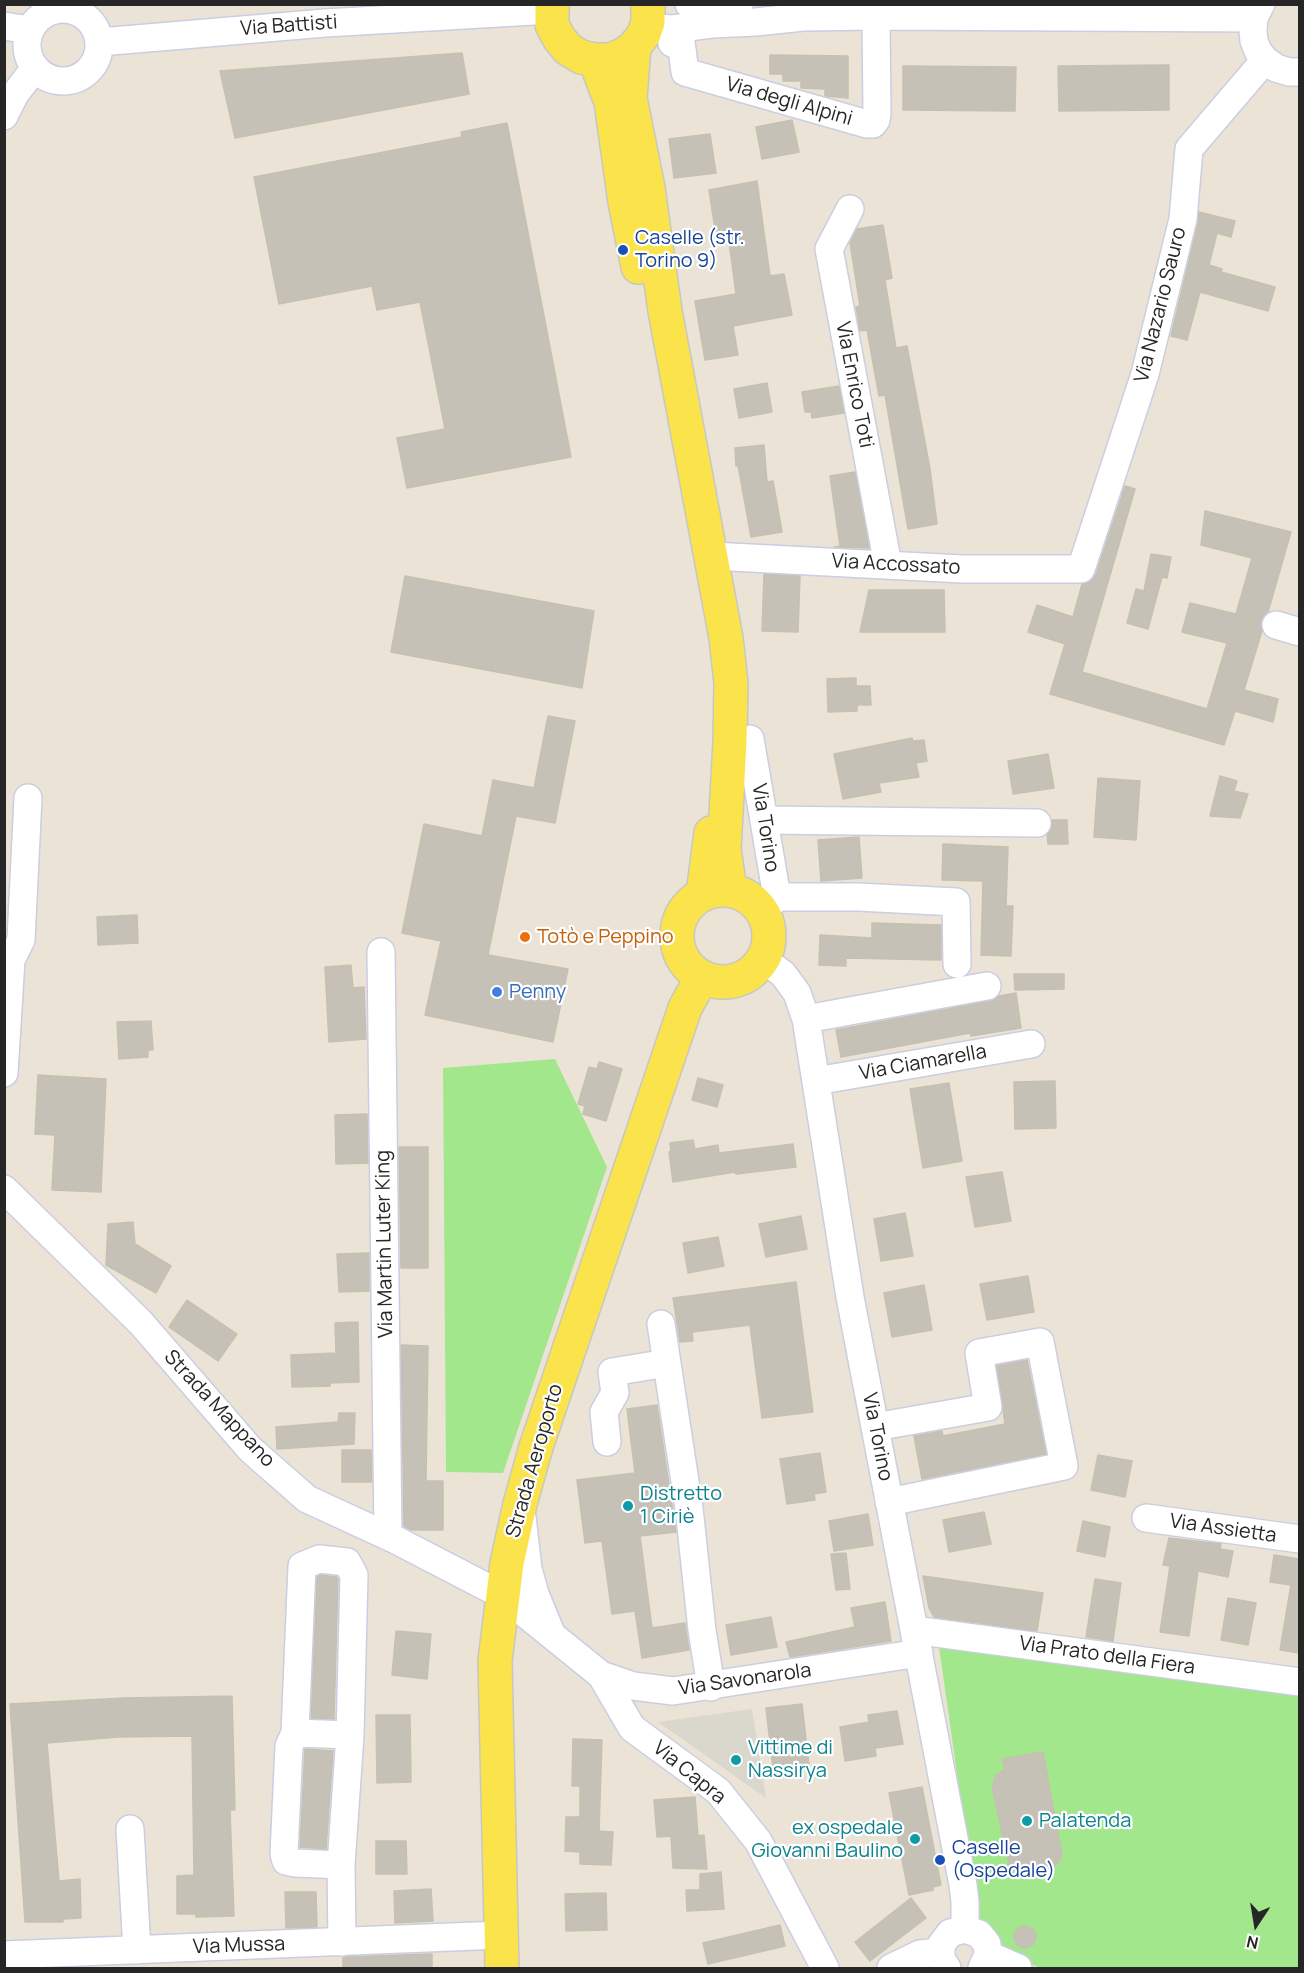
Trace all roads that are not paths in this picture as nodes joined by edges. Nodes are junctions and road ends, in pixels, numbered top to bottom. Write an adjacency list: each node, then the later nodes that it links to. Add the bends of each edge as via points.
1 (689, 4): 5 (street)
2 (551, 7): 8 (street, Via Battisti); 9 (main road, via 558,38 581,57)
3 (1257, 11): 4 (street); 10 (street, via 1252,30)
4 (876, 16): 5 (street); 7 (street, Via degli Alpini, via 877,114 873,123 867,124 685,72 681,42 672,43)
5 (803, 17): 7 (street)
6 (27, 21): 8 (street, via 62,8 79,12 91,21); 11 (street, via 27,50)
7 (650, 28): 9 (main road, via 623,55); 15 (main road, via 630,98)
8 (100, 42): 11 (street, via 96,61 82,76 62,81)
9 (596, 60): 22 (main road, via 611,102 627,210 712,647 716,696 711,833)
10 (1265, 60): 12 (street, via 1276,68); 17 (street, Via Nazario Sauro, via 1189,148 1183,219 1145,374)
11 (35, 68): 13 (street)
12 (1299, 72)
13 (4, 116)
14 (850, 209): 16 (street, Via Enrico Toti, via 829,249)
15 (712, 556): 16 (street, Via Accossato); 22 (main road, via 731,683 724,849)
16 (888, 565): 17 (street, Via Accossato)
17 (1081, 569)
18 (750, 739): 20 (street, Via Torino)
19 (28, 798): 31 (street, via 21,940 11,960)
20 (764, 820): 21 (street); 23 (street, Via Torino)
21 (1037, 823)
22 (716, 892): 23 (main road); 27 (main road, via 693,900 679,920 677,932 682,958)
23 (770, 904): 25 (main road, via 769,944); 26 (street, via 858,897 956,902)
24 (381, 952): 41 (street, Via Martin Luter King)
25 (763, 959): 27 (main road, via 742,978 715,981); 29 (street, Via Torino, via 783,974 797,993)
26 (957, 964)
27 (702, 977): 39 (main road, Strada Aeroporto, via 685,1008 669,1054 539,1436)
28 (987, 986): 29 (street)
29 (806, 1018): 32 (street, Via Torino)
30 (1031, 1044): 32 (street, Via Ciamarella)
31 (4, 1073)
32 (816, 1081): 36 (street, Via Torino)
33 (4, 1189): 41 (street, Strada Mappano, via 141,1323 250,1449 307,1499)
34 (660, 1324): 35 (street)
35 (667, 1363): 37 (street, via 612,1372 615,1394 604,1412); 48 (street)
36 (875, 1427): 38 (street, Via Torino); 38 (street, via 988,1407 979,1353 1040,1342 1064,1466)
37 (607, 1442)
38 (889, 1502): 45 (street, Via Torino)
39 (520, 1504): 43 (main road, Strada Aeroporto); 44 (street, via 528,1569)
40 (1146, 1518): 42 (street, Via Assietta)
41 (388, 1536): 43 (street, Strada Mappano)
42 (1299, 1539)
43 (502, 1595): 44 (street, Via Savonarola); 54 (main road, Strada Aeroporto, via 495,1661)
44 (551, 1635): 46 (street, Via Savonarola)
45 (916, 1642): 47 (street, Via Prato della Fiera); 48 (street, Via Savonarola); 53 (street, Via Torino, via 965,1902)
46 (601, 1675): 48 (street, Via Savonarola, via 633,1686 673,1691); 61 (street, Via Capra, via 632,1728 718,1791 758,1841)
47 (1299, 1682)
48 (711, 1687)
49 (295, 1733): 50 (street); 50 (street, via 302,1566 319,1559 347,1562 354,1575); 52 (street, via 289,1746 286,1861)
50 (350, 1735): 52 (street)
51 (130, 1829): 56 (street)
52 (341, 1865): 55 (street)
53 (965, 1929): 58 (street, via 950,1933 941,1945); 59 (street, via 979,1934 987,1944)
54 (501, 1935): 55 (street, Via Mussa); 60 (main road, Strada Aeroporto)
55 (342, 1942): 56 (street, Via Mussa)
56 (136, 1950): 57 (street, Via Mussa)
57 (4, 1955)
58 (944, 1960): 62 (street, via 920,1954)
59 (985, 1962): 63 (street)
60 (502, 1968)
61 (825, 1968)
62 (891, 1968)
63 (1018, 1968)

